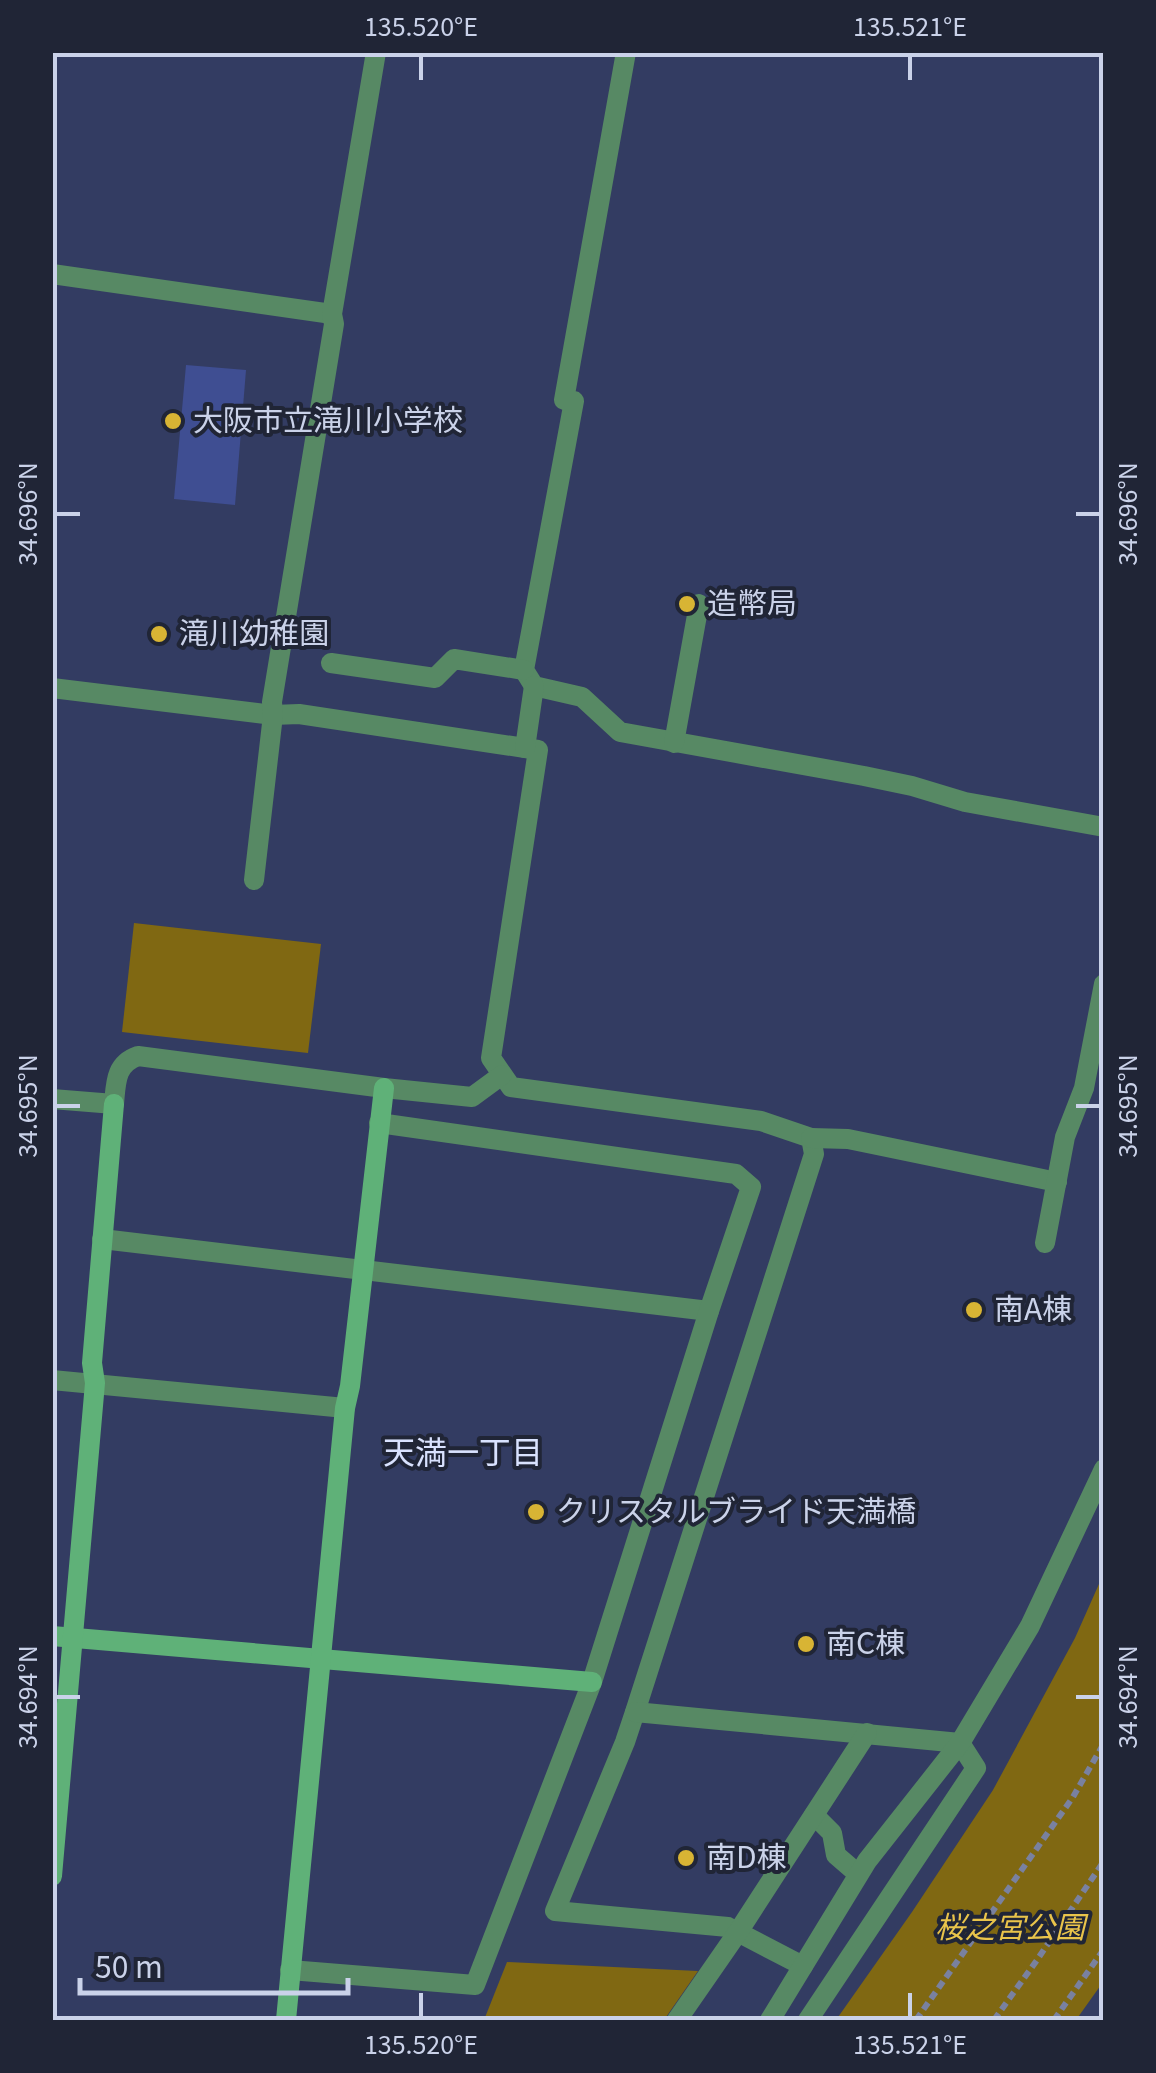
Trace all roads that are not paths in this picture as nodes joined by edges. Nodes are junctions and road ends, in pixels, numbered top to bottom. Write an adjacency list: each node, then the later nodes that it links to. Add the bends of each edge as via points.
1 (376, 52): 4 (street)
2 (626, 52): 7 (street, via 564,400 574,401)
3 (52, 274): 4 (street)
4 (332, 314): 9 (street)
5 (698, 604): 10 (street)
6 (331, 663): 7 (street, via 435,678 454,658)
7 (529, 678): 10 (street, via 582,697 620,732); 11 (street)
8 (52, 688): 9 (street)
9 (273, 715): 11 (street); 13 (street)
10 (674, 743): 12 (street)
11 (525, 748): 15 (street, via 538,750 490,1058)
12 (1104, 827)
13 (254, 880)
14 (1104, 984): 21 (street, via 1084,1088)
15 (502, 1075): 16 (street, via 472,1097); 20 (street, via 510,1087 761,1121)
16 (384, 1088): 18 (street, via 138,1056 121,1066); 19 (street)
17 (52, 1099): 18 (street)
18 (114, 1104): 22 (street)
19 (379, 1123): 24 (street); 25 (street, via 736,1174 751,1187)
20 (811, 1138): 21 (street, via 848,1138); 33 (street, via 814,1154)
21 (1056, 1182): 23 (street)
22 (102, 1238): 24 (street); 27 (street)
23 (1045, 1243)
24 (364, 1271): 25 (street); 28 (street)
25 (709, 1311): 32 (street)
26 (52, 1380): 27 (street)
27 (95, 1384): 28 (street); 30 (street)
28 (345, 1408): 31 (street)
29 (1104, 1469): 35 (street, via 1030,1626)
30 (63, 1637): 31 (street); 38 (street)
31 (320, 1660): 32 (street); 41 (street)
32 (592, 1682): 41 (street, via 476,1985)
33 (635, 1712): 34 (street); 39 (street, via 554,1911)
34 (867, 1734): 35 (street); 36 (street)
35 (960, 1743): 37 (street); 45 (street, via 976,1768)
36 (814, 1815): 37 (street, via 832,1833 836,1855); 39 (street)
37 (858, 1874): 40 (street)
38 (52, 1876)
39 (738, 1932): 40 (street); 44 (street)
40 (802, 1966): 42 (street)
41 (290, 1970): 43 (street)
42 (779, 2017)
43 (286, 2020)
44 (677, 2020)
45 (808, 2020)

